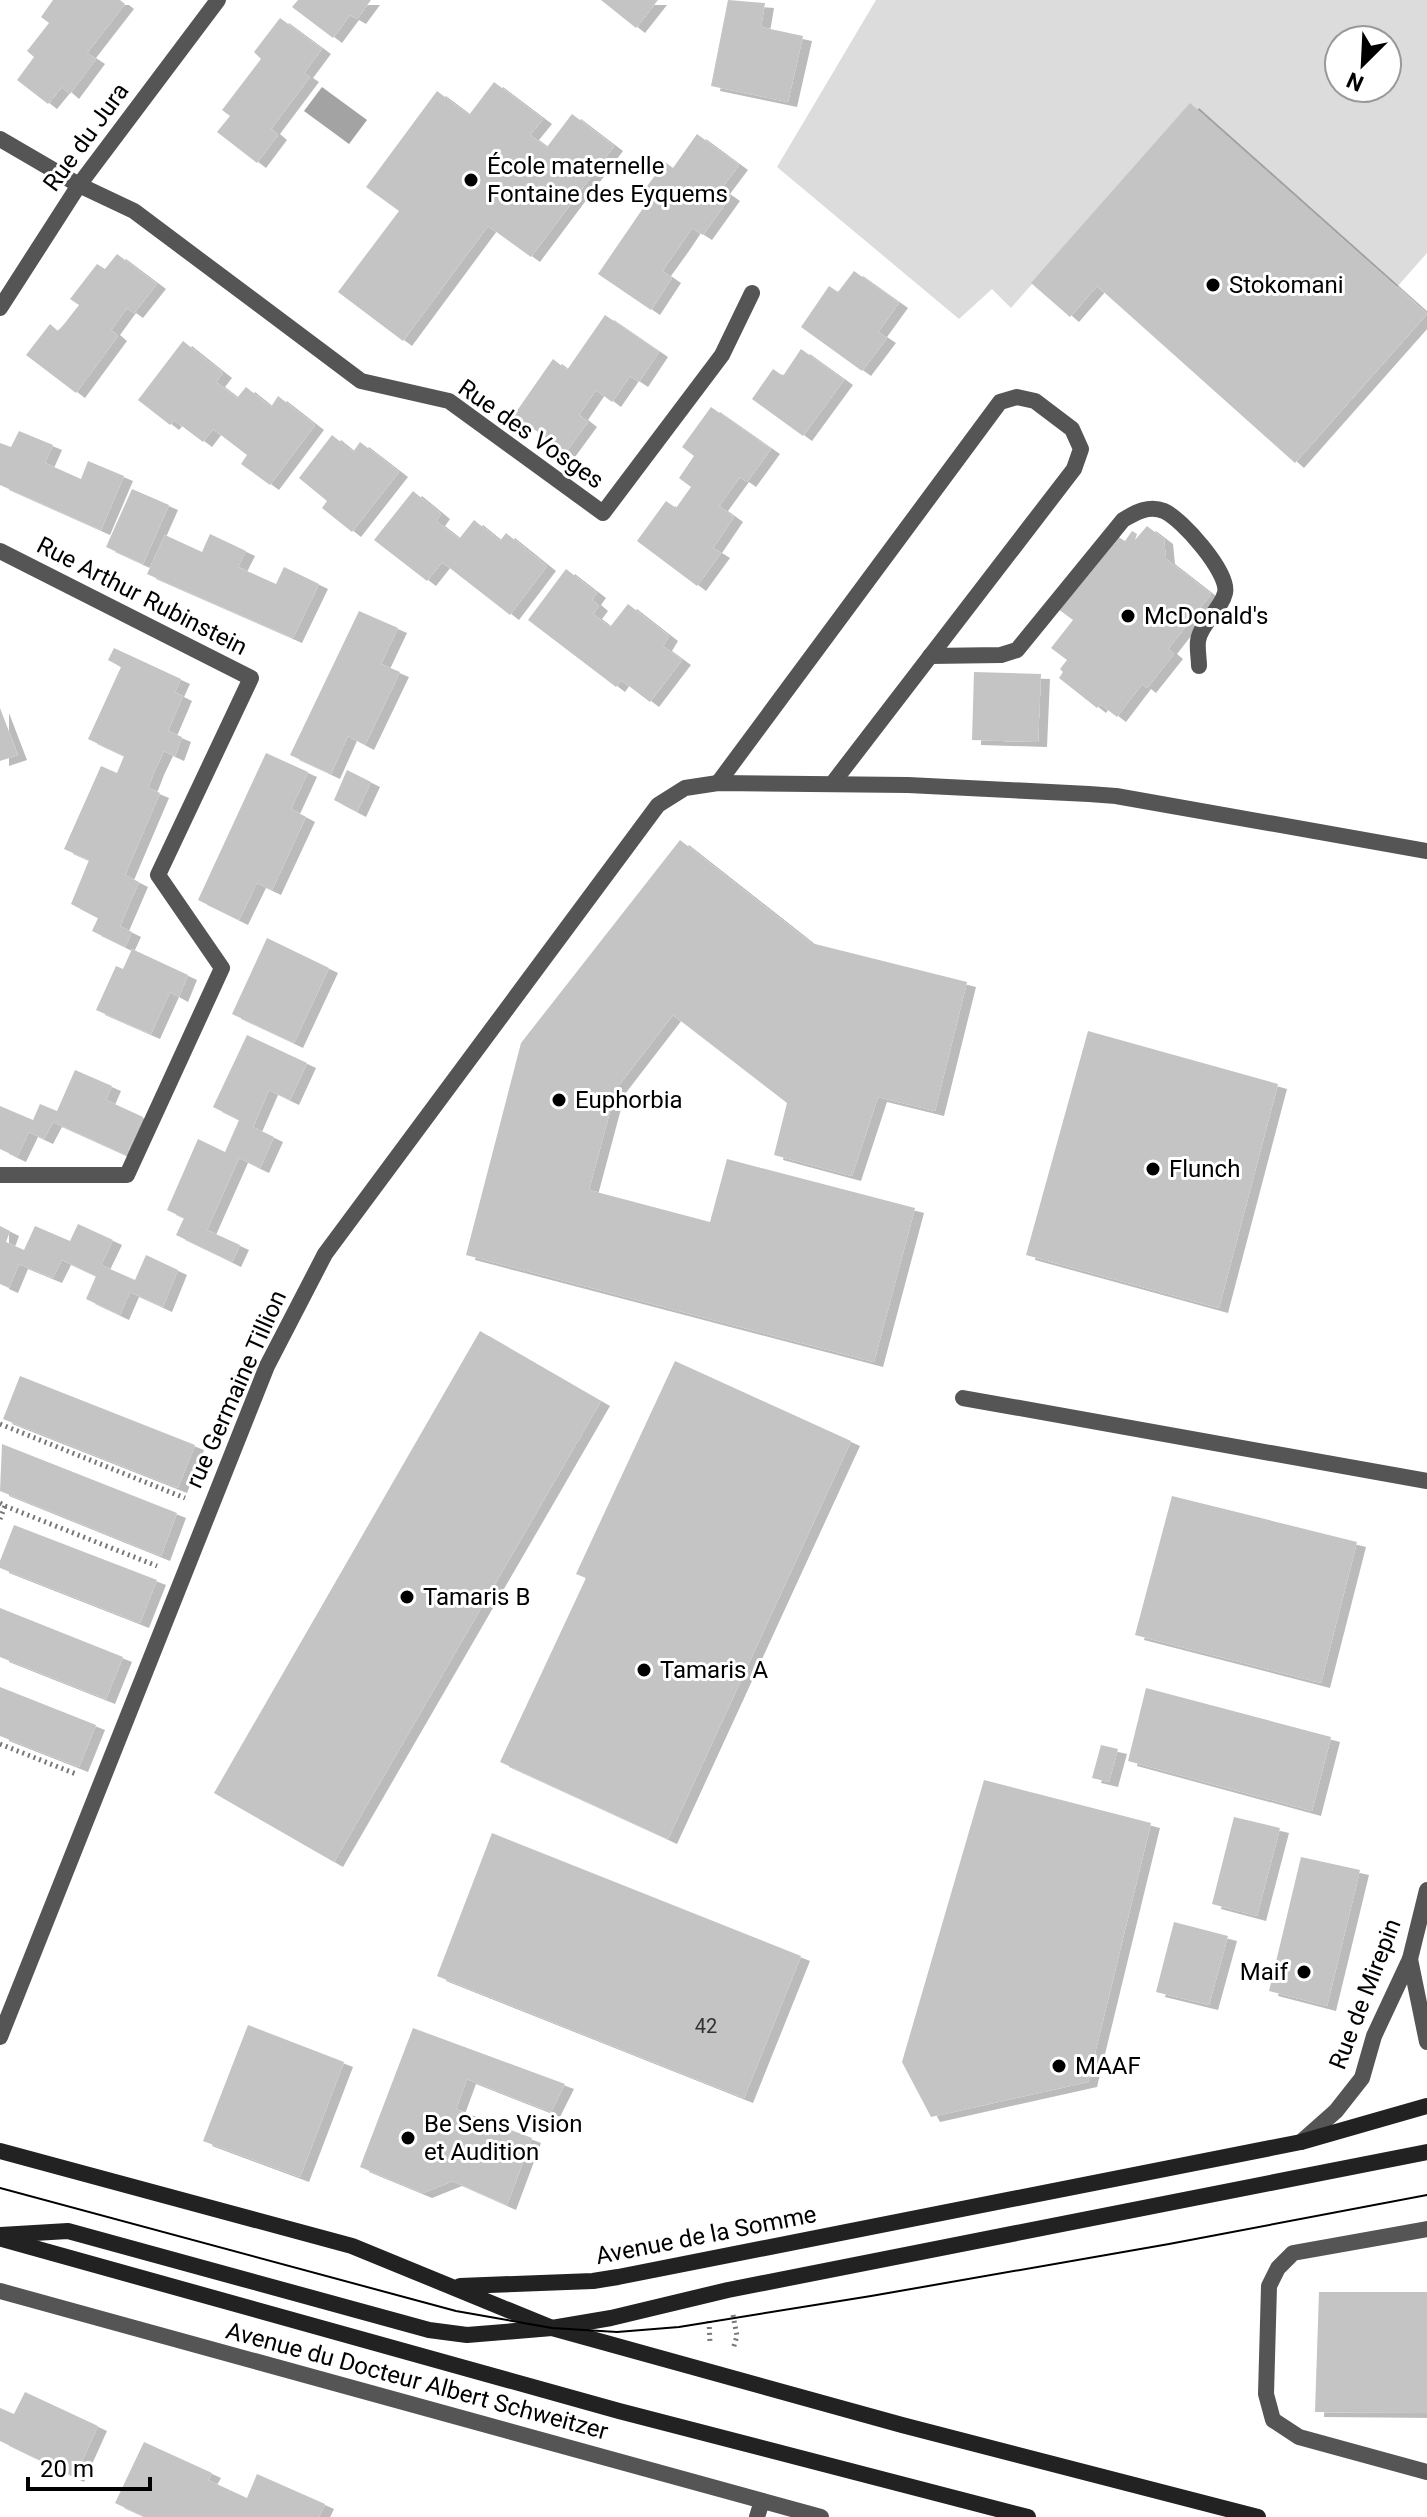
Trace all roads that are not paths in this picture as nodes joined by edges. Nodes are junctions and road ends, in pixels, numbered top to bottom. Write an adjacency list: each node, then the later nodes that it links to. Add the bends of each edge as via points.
1 (218, 0): 3 (street, Rue du Jura)
2 (0, 139): 3 (street, Rue des Vosges)
3 (79, 185): 4 (street, Rue des Vosges, via 134,211 361,381 449,401 603,513 722,355); 5 (street, Rue du Jura)
4 (752, 293)
5 (0, 308)
6 (0, 551): 12 (street, Rue Arthur Rubinstein, via 251,678 158,875 222,968 127,1175)
7 (930, 656): 8 (street, via 1017,650 1123,520 1148,508 1166,511 1199,542 1224,581 1226,591 1198,638); 9 (street, via 1074,469 1081,449 1072,429 1035,401 1017,397 1000,402); 10 (street)
8 (1199, 666)
9 (718, 783): 10 (street, rue Germaine Tillion); 18 (street, rue Germaine Tillion, via 685,788 658,805 325,1254 267,1366)
10 (832, 784): 11 (street, rue Germaine Tillion, via 1116,796)
11 (1427, 851)
12 (0, 1175)
13 (963, 1398): 14 (street)
14 (1427, 1481)
15 (1427, 1890): 17 (street, Rue de Mirepin)
16 (1427, 1945): 17 (street)
17 (1410, 1959): 19 (street); 21 (street, Rue de Mirepin, via 1374,2036 1362,2078)
18 (0, 2037)
19 (1427, 2042)
20 (1427, 2106): 21 (main road, Avenue de la Somme)
21 (1301, 2142): 26 (main road, Avenue de la Somme, via 593,2281)
22 (0, 2151): 26 (main road, Avenue de la Somme, via 352,2246)
23 (1427, 2152): 28 (main road)
24 (1427, 2229): 29 (street, via 1293,2253 1278,2268 1269,2286 1266,2394 1273,2420 1299,2437)
25 (0, 2237): 28 (main road, via 68,2231 429,2330 467,2335); 32 (main road, via 647,2419)
26 (454, 2286): 28 (main road)
27 (0, 2291): 30 (street, Avenue du Docteur Albert Schweitzer)
28 (552, 2328): 33 (main road)
29 (1427, 2472)
30 (760, 2509): 31 (street, Avenue du Docteur Albert Schweitzer)
31 (821, 2517)
32 (1028, 2517)
33 (1258, 2517)

